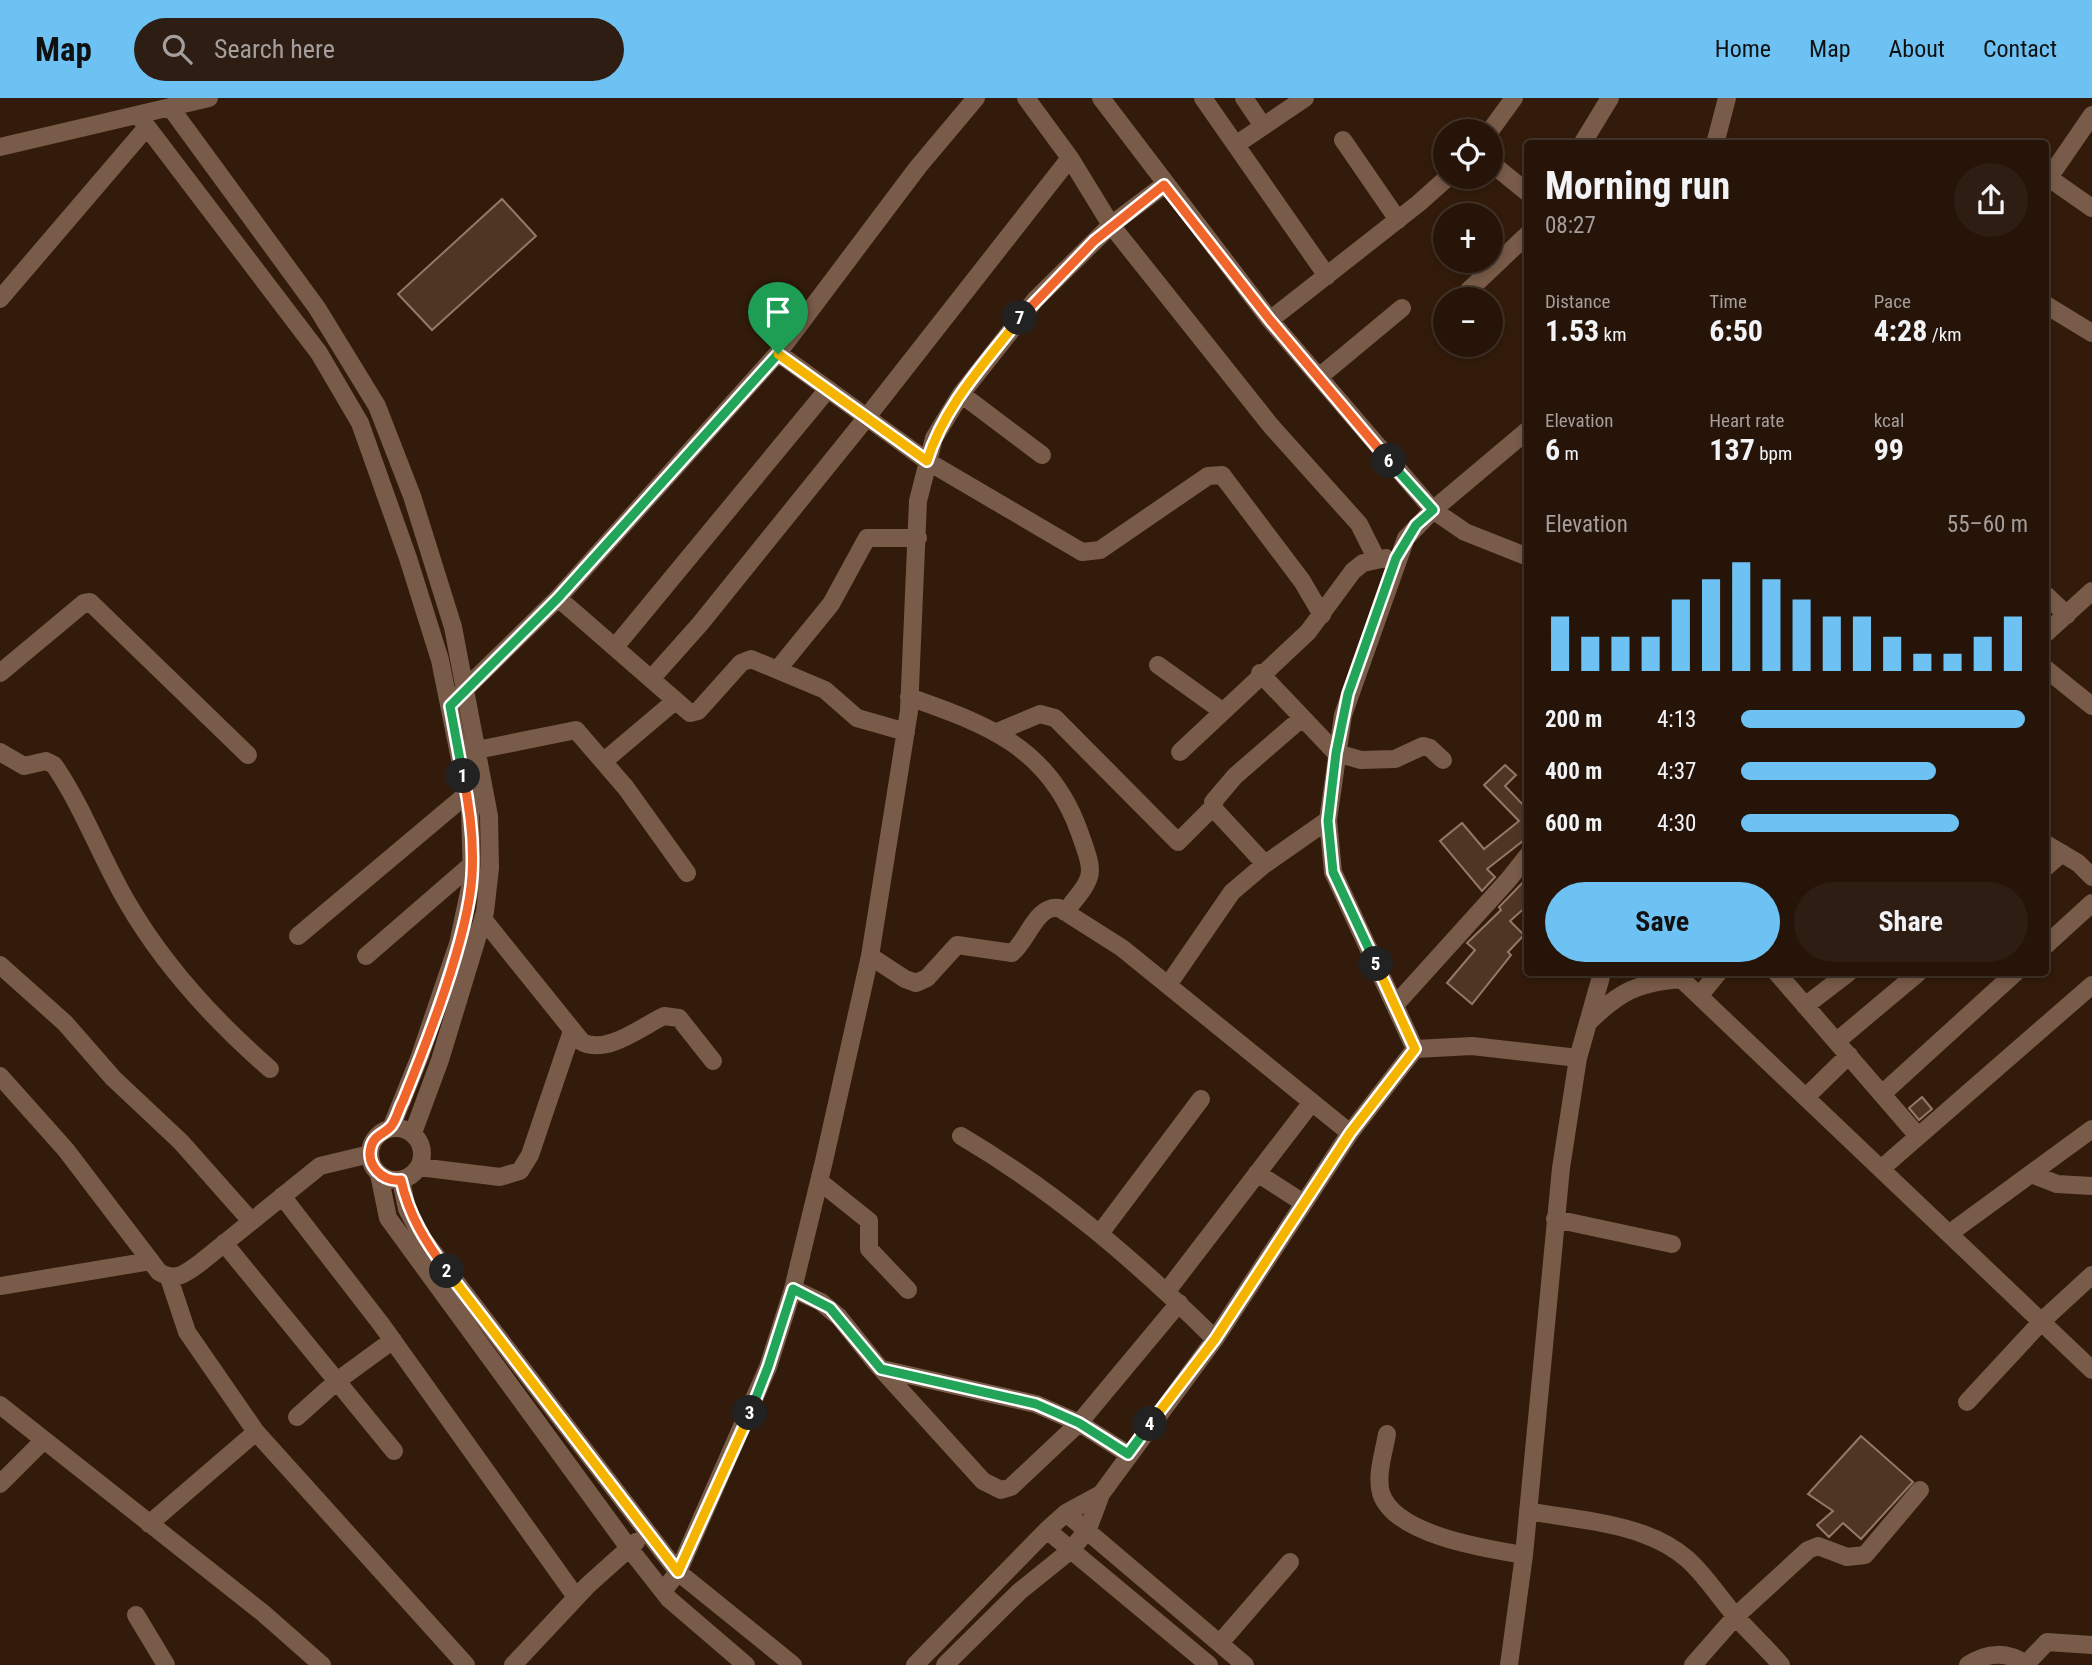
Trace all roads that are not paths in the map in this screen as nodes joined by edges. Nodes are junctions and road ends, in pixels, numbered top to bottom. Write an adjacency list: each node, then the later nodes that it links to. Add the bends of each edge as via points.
1 (209, 98): 11 (street)
2 (976, 98): 39 (street, via 918,166)
3 (1026, 98): 21 (street)
4 (1101, 98): 25 (street)
5 (1203, 98): 19 (street)
6 (1244, 98): 15 (street)
7 (1305, 98): 15 (street)
8 (1514, 98): 13 (street)
9 (1610, 98): 17 (street)
10 (1727, 98): 18 (street)
11 (170, 107): 14 (street); 43 (street, via 317,307)
12 (2092, 115): 23 (street)
13 (1499, 119)
14 (142, 121): 20 (street); 34 (street); 44 (street, via 318,353)
15 (1263, 126): 19 (street)
16 (1343, 140): 29 (street)
17 (1584, 140)
18 (1716, 140)
19 (1237, 144): 32 (street)
20 (0, 147)
21 (1070, 158): 30 (street); 45 (street)
22 (1503, 173): 27 (street)
23 (2049, 177)
24 (2049, 181): 28 (street)
25 (1164, 185): 30 (street); 37 (street)
26 (1434, 189): 29 (street)
27 (1524, 190)
28 (2092, 208)
29 (1398, 220): 32 (street)
30 (1111, 225): 42 (street, via 1035,300); 52 (street, via 1271,426 1359,524)
31 (1524, 238): 33 (street)
32 (1327, 276): 37 (street)
33 (1472, 287)
34 (0, 299)
35 (2049, 307): 38 (street)
36 (1402, 308): 40 (street)
37 (1270, 320): 40 (street)
38 (2092, 333)
39 (778, 354): 41 (street); 55 (street)
40 (1319, 377): 49 (street)
41 (828, 389): 45 (street); 60 (street)
42 (961, 394): 47 (street); 48 (street, via 934,438)
43 (374, 401): 44 (street); 67 (street, via 412,496 453,627)
44 (353, 410): 70 (street, via 408,558)
45 (867, 417): 48 (street); 66 (street)
46 (1524, 433): 49 (street)
47 (1042, 455)
48 (927, 461): 50 (street, via 918,501); 57 (street, via 1071,547 1089,553 1208,476 1222,475)
49 (1433, 510): 51 (street, via 1465,532); 53 (street, via 1416,525)
50 (918, 538): 62 (street, via 867,538 831,604); 68 (street)
51 (1524, 555)
52 (1376, 558): 53 (street); 57 (street, via 1353,571)
53 (1396, 558): 79 (street, via 1348,694)
54 (2092, 591): 58 (street)
55 (558, 598): 60 (street); 67 (street)
56 (2049, 598): 58 (street)
57 (1322, 615): 65 (street)
58 (2067, 615): 59 (street)
59 (2049, 630)
60 (615, 647): 66 (street)
61 (1158, 665): 72 (street)
62 (778, 669): 69 (street, via 747,659 695,713); 74 (street, via 825,690 857,718)
63 (2049, 671): 71 (street)
64 (0, 673): 80 (street, via 90,602)
65 (1261, 673): 72 (street); 73 (street)
66 (651, 679): 69 (street)
67 (465, 688): 70 (street); 76 (street)
68 (909, 696): 74 (street); 75 (street)
69 (675, 701): 82 (street)
70 (450, 706): 83 (street)
71 (2092, 706)
72 (1223, 711): 78 (street)
73 (1302, 718): 79 (street); 84 (street, via 1235,776)
74 (906, 732): 100 (street)
75 (997, 732): 84 (street, via 1040,714 1055,718 1178,842); 95 (street, via 1049,774 1072,810 1091,875)
76 (477, 750): 82 (street, via 576,730); 96 (street, via 489,816 490,868)
77 (0, 752): 121 (street, via 24,766 46,761 54,765 128,904 177,975 232,1036)
78 (1180, 752)
79 (1336, 753): 81 (street, via 1361,760 1395,759 1423,746); 85 (street)
80 (248, 755)
81 (1443, 760)
82 (604, 761): 92 (street)
83 (467, 794): 91 (street); 97 (street)
84 (1213, 807): 89 (street)
85 (1328, 821): 89 (street); 112 (street, via 1333,872)
86 (2049, 846): 87 (street)
87 (2062, 853): 90 (street); 93 (street)
88 (1524, 860): 112 (street)
89 (1265, 864): 109 (street, via 1219,906)
90 (2049, 864)
91 (471, 865): 99 (street); 127 (street, via 458,944)
92 (687, 873)
93 (2092, 877)
94 (2092, 903): 98 (street)
95 (1065, 912): 100 (street, via 1053,907 1042,913 1012,953 957,945 927,978 916,983); 109 (street, via 1122,948)
96 (483, 919): 115 (street); 129 (street)
97 (298, 936)
98 (2049, 942)
99 (366, 956)
100 (870, 956): 140 (street)
101 (0, 965): 145 (street, via 65,1023)
102 (1601, 976): 114 (street)
103 (1677, 976): 111 (street); 114 (street, via 1629,989)
104 (1715, 976): 111 (street)
105 (1780, 976): 113 (street)
106 (1844, 976): 113 (street)
107 (1914, 976): 116 (street)
108 (2012, 976): 123 (street)
109 (1168, 985): 126 (street)
110 (2092, 985): 132 (street)
111 (1699, 995): 124 (street)
112 (1396, 1004): 117 (street)
113 (1805, 1006): 116 (street)
114 (1588, 1024): 119 (street)
115 (572, 1031): 120 (street, via 582,1042 598,1047 673,1015); 134 (street, via 530,1155 520,1171 500,1177)
116 (1837, 1041): 118 (street)
117 (1415, 1049): 119 (street, via 1472,1046); 130 (street)
118 (1849, 1055): 123 (street); 124 (street)
119 (1578, 1058): 144 (street)
120 (713, 1061)
121 (270, 1069)
122 (0, 1076): 150 (street, via 66,1150)
123 (1882, 1094): 132 (street)
124 (1806, 1097): 135 (street)
125 (1200, 1100): 146 (street)
126 (1312, 1102): 130 (street); 136 (street)
127 (391, 1128): 129 (street); 133 (street, via 377,1135)
128 (2092, 1129): 138 (street)
129 (413, 1133): 134 (street, via 423,1153)
130 (1350, 1133): 143 (street)
131 (961, 1136): 146 (street, via 1017,1170)
132 (1918, 1136): 135 (street)
133 (370, 1154): 137 (street); 142 (street, via 320,1166)
134 (419, 1167): 139 (street)
135 (1882, 1168): 147 (street)
136 (1257, 1173): 143 (street); 156 (street)
137 (379, 1174): 139 (street); 181 (street, via 388,1218)
138 (2031, 1174): 141 (street, via 2057,1184); 147 (street)
139 (401, 1180): 180 (street, via 407,1209 423,1238)
140 (819, 1181): 154 (street); 155 (street, via 869,1221 870,1249)
141 (2092, 1186)
142 (282, 1196): 145 (street); 159 (street)
143 (1302, 1202): 158 (street)
144 (1555, 1219): 149 (street); 175 (street)
145 (251, 1221): 148 (street)
146 (1101, 1232): 156 (street)
147 (1950, 1233): 157 (street)
148 (224, 1243): 152 (street, via 180,1277); 162 (street)
149 (1672, 1244)
150 (151, 1261): 152 (street); 153 (street)
151 (2092, 1275): 157 (street)
152 (169, 1278): 167 (street, via 187,1332)
153 (0, 1286)
154 (793, 1289): 160 (street, via 830,1308); 185 (street, via 768,1367)
155 (908, 1290)
156 (1173, 1297): 158 (street); 166 (street)
157 (2043, 1320): 161 (street); 163 (street)
158 (1215, 1339): 171 (street)
159 (393, 1340): 162 (street); 187 (street)
160 (881, 1369): 166 (street, via 1036,1404); 166 (street, via 992,1488 1011,1488)
161 (2092, 1370)
162 (337, 1381): 165 (street); 170 (street)
163 (1967, 1402)
164 (0, 1405): 169 (street)
165 (297, 1418)
166 (1079, 1423): 171 (street)
167 (256, 1432): 177 (street); 195 (street)
168 (1387, 1434): 183 (street, via 1379,1482 1391,1510 1451,1542)
169 (44, 1440): 172 (street); 177 (street)
170 (394, 1451)
171 (1128, 1454): 174 (street)
172 (0, 1484)
173 (1920, 1490): 189 (street, via 1866,1555 1847,1557 1818,1546 1808,1550)
174 (1101, 1494): 176 (street); 178 (street)
175 (1528, 1511): 183 (street); 189 (street, via 1642,1533 1670,1546 1716,1587)
176 (1066, 1513): 178 (street); 179 (street)
177 (149, 1524): 194 (street)
178 (1088, 1529): 182 (street); 190 (street)
179 (1047, 1530): 182 (street); 199 (street)
180 (647, 1533): 181 (street); 185 (street)
181 (629, 1548): 186 (street); 187 (street)
182 (1071, 1550): 200 (street, via 1020,1591); 201 (street)
183 (1524, 1555): 203 (street)
184 (1290, 1562): 190 (street)
185 (678, 1572): 186 (street); 198 (street)
186 (664, 1590): 197 (street)
187 (576, 1597): 196 (street)
188 (136, 1615): 193 (street)
189 (1736, 1616): 204 (street); 205 (street)
190 (1220, 1643): 202 (street)
191 (2092, 1645): 192 (street, via 2048,1642)
192 (2026, 1664): 206 (street, via 1990,1654)
193 (166, 1665)
194 (322, 1665)
195 (466, 1665)
196 (513, 1665)
197 (746, 1665)
198 (793, 1665)
199 (915, 1665)
200 (945, 1665)
201 (1209, 1665)
202 (1245, 1665)
203 (1509, 1665)
204 (1693, 1665)
205 (1781, 1665)
206 (1968, 1665)

